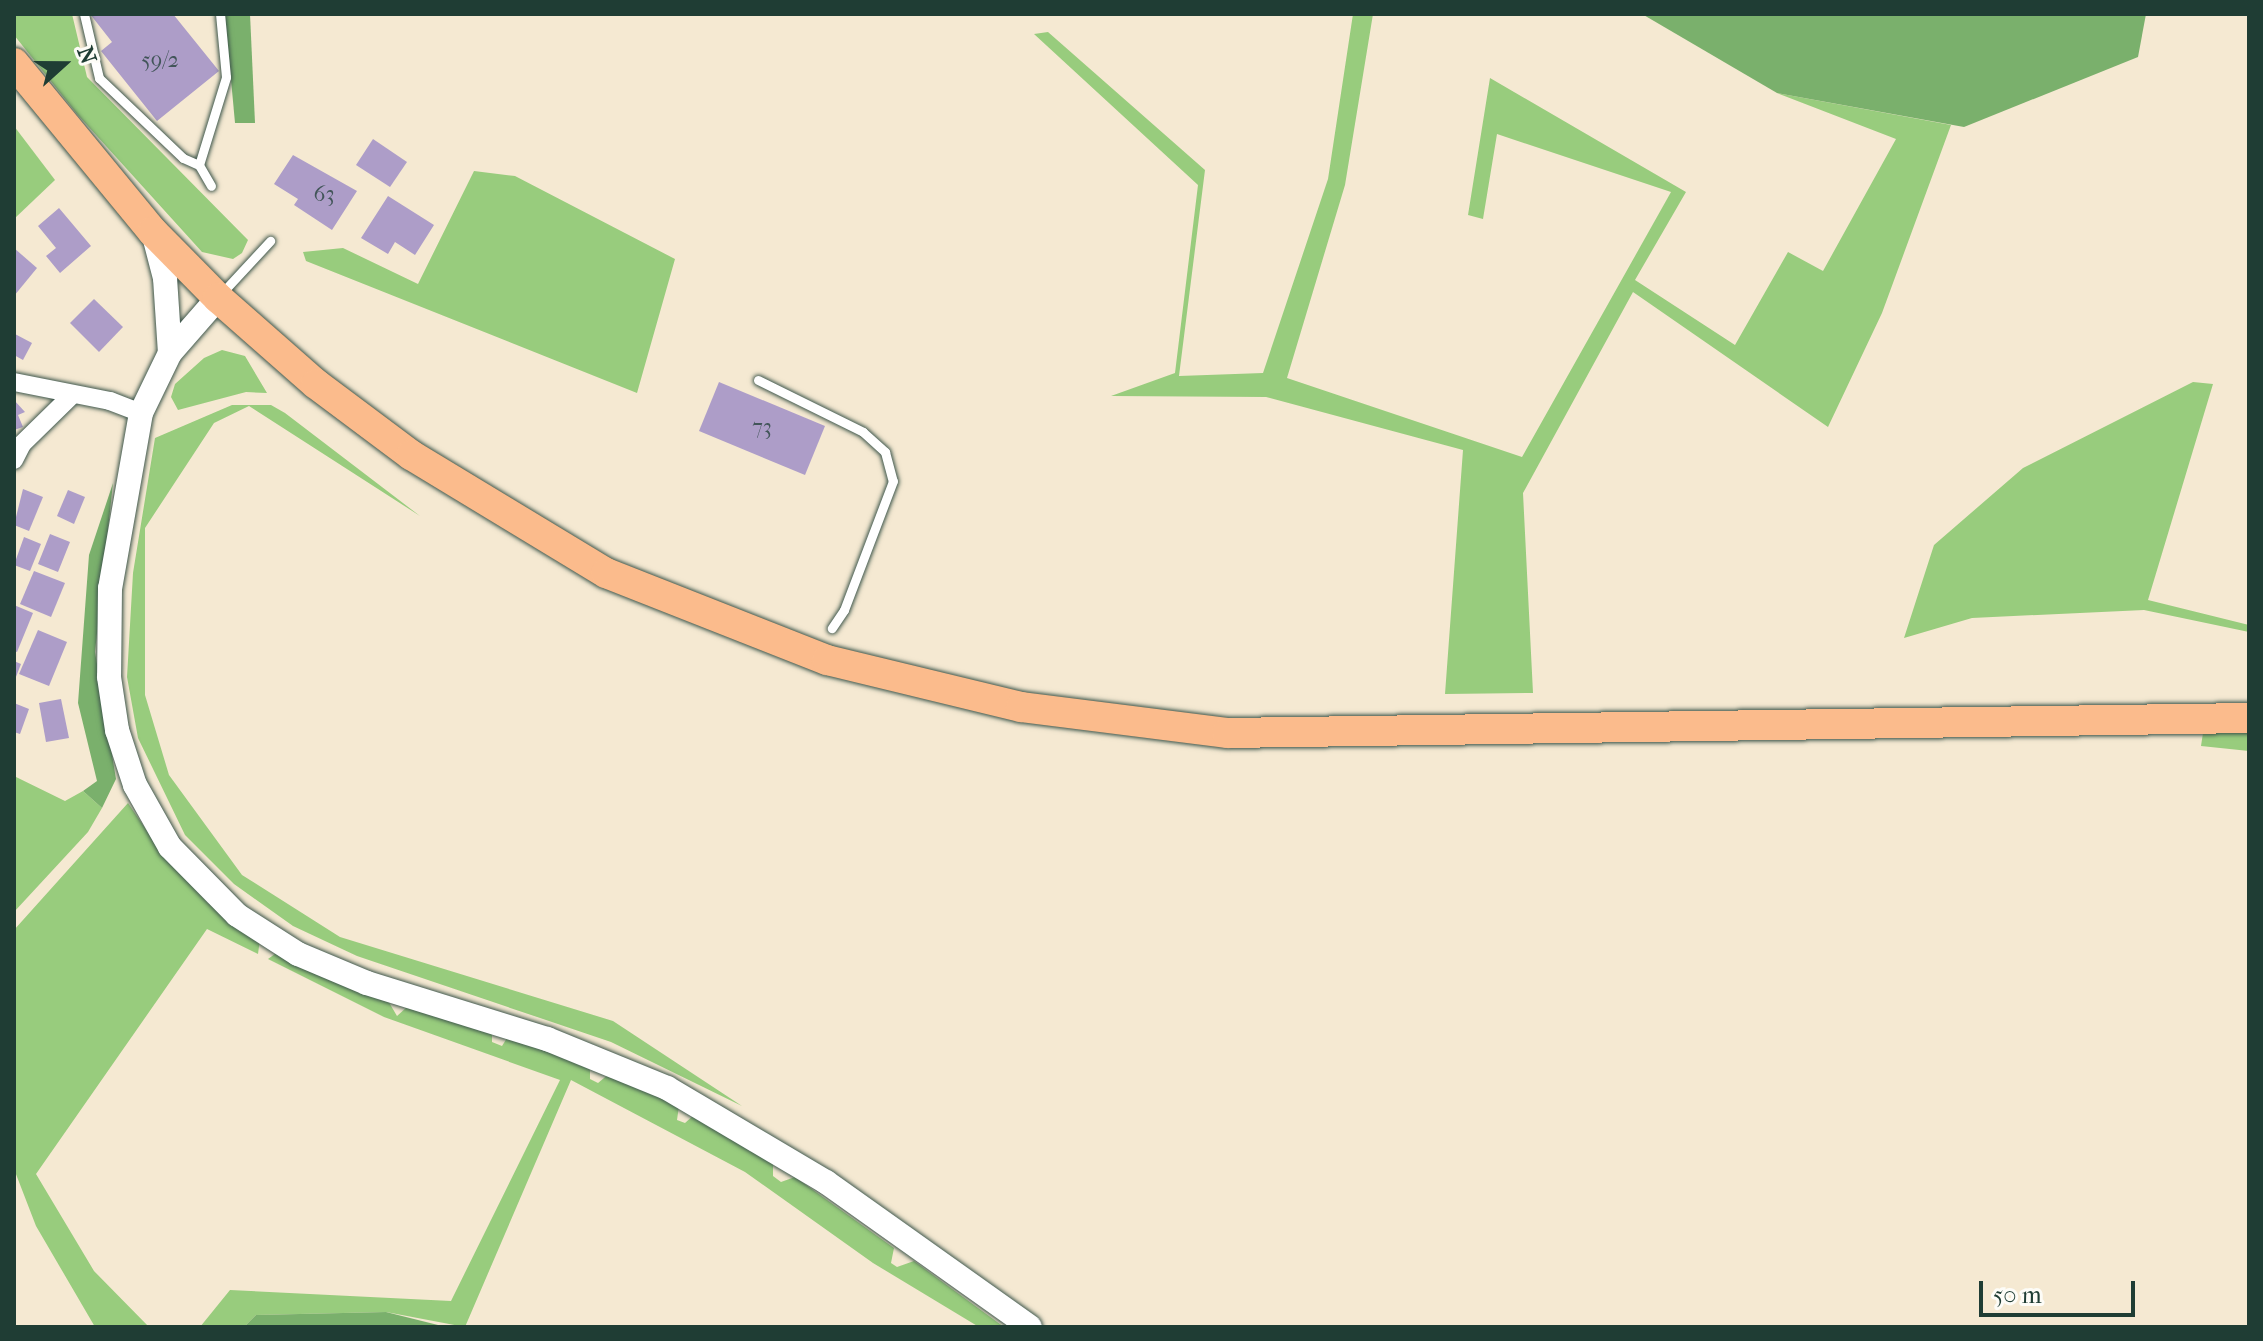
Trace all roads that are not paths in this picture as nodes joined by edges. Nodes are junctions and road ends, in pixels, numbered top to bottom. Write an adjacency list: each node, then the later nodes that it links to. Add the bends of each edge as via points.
1 (84, 14): 4 (lane, via 99,78 183,158)
2 (220, 14): 4 (lane, via 226,77)
3 (14, 63): 6 (main road)
4 (199, 165): 5 (lane)
5 (211, 186)
6 (153, 232): 8 (main road); 9 (street, via 165,278)
7 (270, 241): 8 (lane)
8 (218, 298): 9 (street); 16 (main road, via 316,384 411,455 606,573 827,660 1021,707 1227,733)
9 (170, 353): 13 (street)
10 (758, 380): 15 (lane, via 863,432 885,452 893,481 844,610)
11 (14, 382): 12 (street)
12 (71, 396): 13 (street, via 110,401); 14 (street, via 65,408 22,444)
13 (141, 413): 17 (street, via 110,588 111,696 135,785 170,847 194,876 237,915 298,954 367,983 547,1039 667,1088 826,1182)
14 (14, 460)
15 (832, 628)
16 (2249, 718)
17 (1030, 1327)

